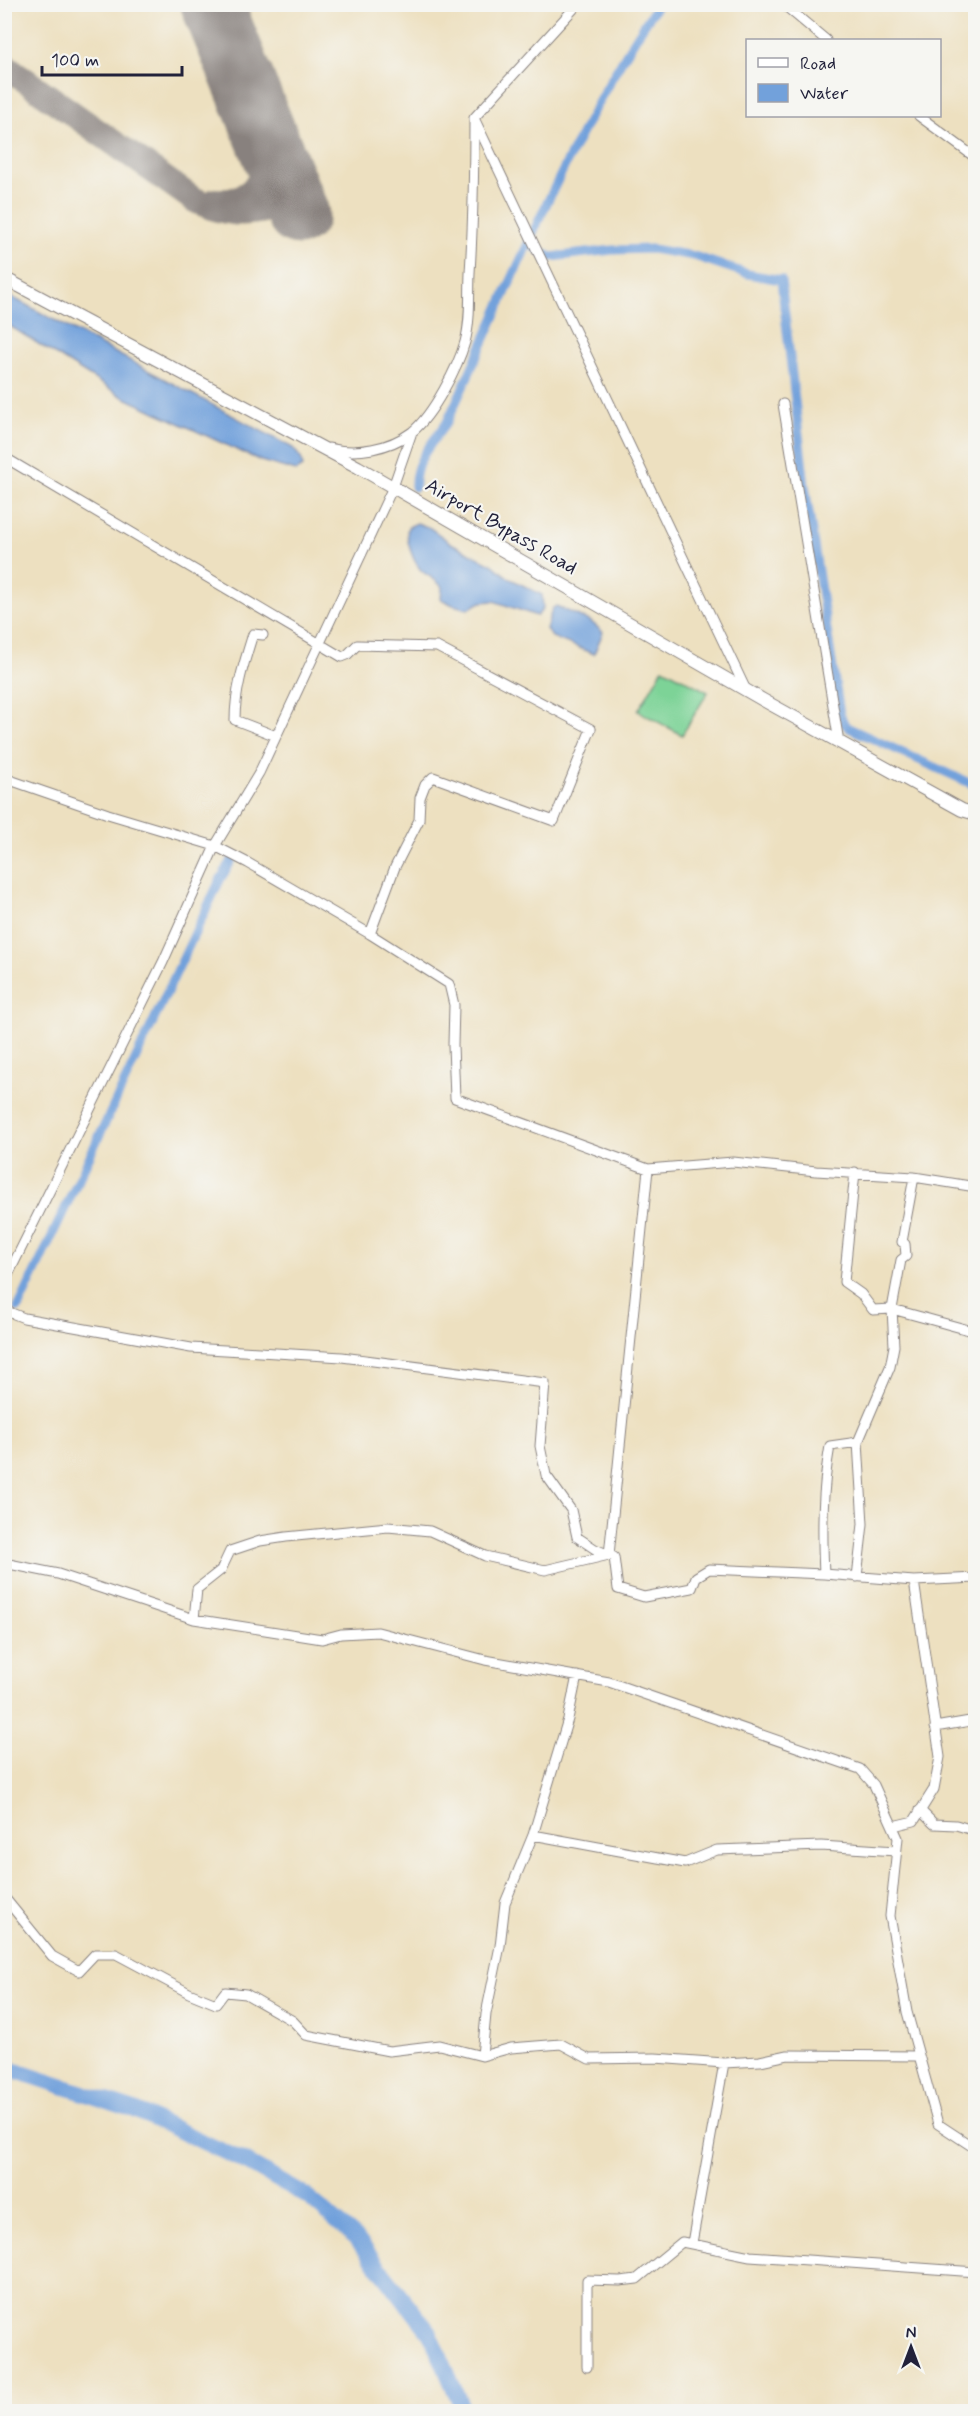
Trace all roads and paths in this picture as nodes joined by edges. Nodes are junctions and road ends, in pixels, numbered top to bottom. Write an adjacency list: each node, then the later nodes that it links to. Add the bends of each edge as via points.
1 (578, 4): 5 (street)
2 (783, 4): 3 (street)
3 (825, 39)
4 (920, 117): 6 (street)
5 (474, 118): 9 (street, via 473,223 465,343 450,378); 15 (street)
6 (975, 158)
7 (4, 278): 10 (street, Airport Bypass Road)
8 (783, 404): 17 (street)
9 (412, 432): 10 (street, via 374,449 336,450); 12 (street)
10 (314, 444): 12 (street, Airport Bypass Road)
11 (4, 457): 14 (street)
12 (393, 487): 14 (street); 15 (street, Airport Bypass Road)
13 (263, 635): 16 (street, via 254,634 244,664 235,698 236,720)
14 (318, 645): 16 (street); 21 (street, via 344,657 357,645 437,647 591,729 555,821 433,777 425,785 419,820 395,867)
15 (747, 691): 17 (street, Airport Bypass Road)
16 (276, 736): 20 (street, via 259,773)
17 (839, 742): 19 (street, Airport Bypass Road)
18 (4, 778): 20 (street)
19 (975, 814)
20 (215, 846): 21 (street); 26 (street, via 163,962)
21 (370, 934): 22 (street, via 449,984 455,1013 455,1098)
22 (648, 1169): 23 (street, via 733,1162); 31 (street)
23 (855, 1173): 24 (street); 27 (street, via 844,1282 861,1294 873,1310)
24 (914, 1177): 25 (street); 27 (street, via 902,1242 906,1256 901,1260)
25 (975, 1187)
26 (4, 1283)
27 (892, 1309): 29 (street); 30 (street, via 894,1346 890,1367)
28 (4, 1310): 31 (street, via 24,1318 191,1348 342,1357 545,1383 540,1446 546,1474 571,1510 577,1537)
29 (975, 1332)
30 (858, 1442): 33 (street, via 830,1446 821,1515); 34 (street, via 863,1524)
31 (609, 1555): 33 (street, via 614,1557 618,1588 644,1597 692,1588 696,1577 709,1569); 37 (street, via 544,1570 485,1556 430,1531 388,1527 260,1541 230,1551 221,1570 197,1589)
32 (4, 1563): 37 (street, via 58,1574)
33 (824, 1574): 34 (street)
34 (857, 1577): 36 (street)
35 (975, 1578): 36 (street)
36 (914, 1581): 40 (street)
37 (194, 1619): 38 (street, via 322,1639 378,1632 485,1660)
38 (578, 1676): 42 (street, via 609,1682 860,1768 874,1785); 44 (street)
39 (975, 1720): 40 (street)
40 (935, 1727): 41 (street, via 940,1757 934,1789)
41 (920, 1810): 42 (street, via 914,1821); 43 (street, via 934,1824)
42 (893, 1826): 45 (street, via 898,1838)
43 (975, 1831)
44 (533, 1835): 45 (street, via 685,1863 717,1850 821,1846); 47 (street, via 505,1903)
45 (896, 1851): 48 (street, via 890,1916)
46 (4, 1897): 47 (street, via 52,1956 79,1971 95,1954 116,1954 216,2004 225,1992 246,1994 293,2021 306,2035 389,2051 439,2045)
47 (482, 2056): 49 (street, via 512,2048 561,2044 589,2059)
48 (919, 2056): 49 (street, via 788,2055); 50 (street, via 938,2124)
49 (724, 2063): 51 (street)
50 (975, 2149)
51 (692, 2243): 52 (street, via 750,2256); 53 (street, via 682,2242 637,2279 587,2280)
52 (975, 2272)
53 (587, 2367)

